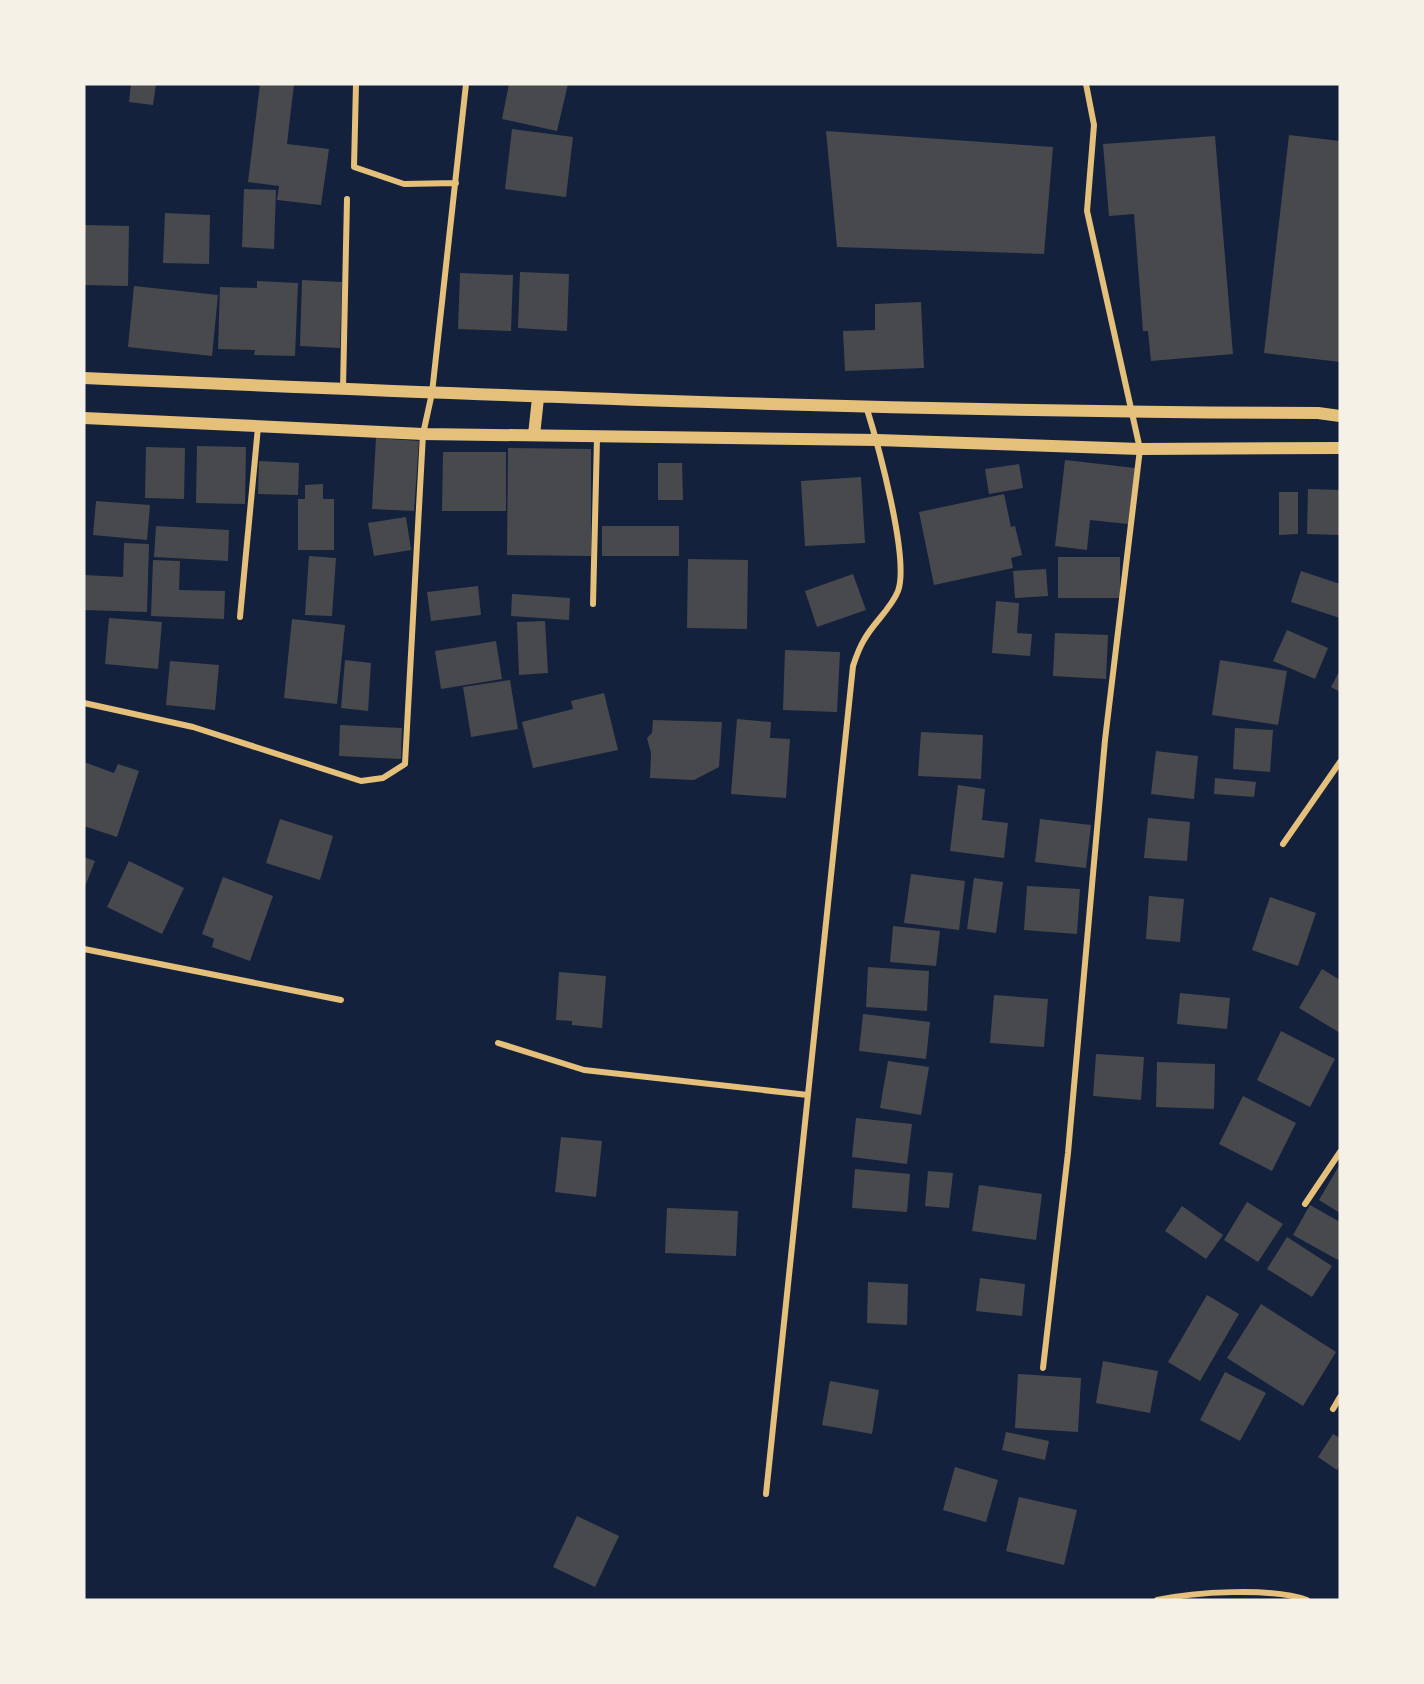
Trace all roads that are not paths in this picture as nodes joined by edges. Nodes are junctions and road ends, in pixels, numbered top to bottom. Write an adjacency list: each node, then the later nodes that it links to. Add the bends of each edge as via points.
1 (356, 84): 4 (street, via 354,167 404,184)
2 (466, 84): 4 (street)
3 (1086, 84): 11 (street, via 1094,125 1088,211)
4 (456, 183): 8 (street)
5 (347, 199): 7 (street)
6 (84, 378): 7 (main road)
7 (343, 389): 8 (main road)
8 (432, 393): 9 (main road); 15 (street)
9 (538, 398): 10 (main road); 16 (main road)
10 (866, 406): 11 (main road); 18 (street)
11 (1134, 412): 12 (main road); 20 (street)
12 (1340, 416)
13 (84, 418): 14 (main road)
14 (258, 426): 15 (main road); 22 (street)
15 (423, 434): 16 (main road); 23 (street, via 405,764 383,778 361,781 193,727)
16 (534, 435): 17 (main road)
17 (597, 438): 18 (main road); 21 (street)
18 (877, 440): 20 (main road); 29 (street, via 895,524 900,567 898,591 864,640 853,666)
19 (1340, 448): 20 (main road)
20 (1140, 449): 32 (street, via 1105,740 1069,1141)
21 (593, 604)
22 (240, 617)
23 (84, 703)
24 (1340, 762): 25 (street)
25 (1283, 844)
26 (84, 949): 27 (street)
27 (341, 1000)
28 (498, 1043): 29 (street, via 584,1070)
29 (808, 1095): 35 (street)
30 (1340, 1152): 31 (street)
31 (1305, 1204)
32 (1043, 1368)
33 (1340, 1397): 34 (street)
34 (1333, 1409)
35 (766, 1494)
36 (1156, 1600): 37 (street, via 1183,1594 1288,1593)
37 (1306, 1600)

